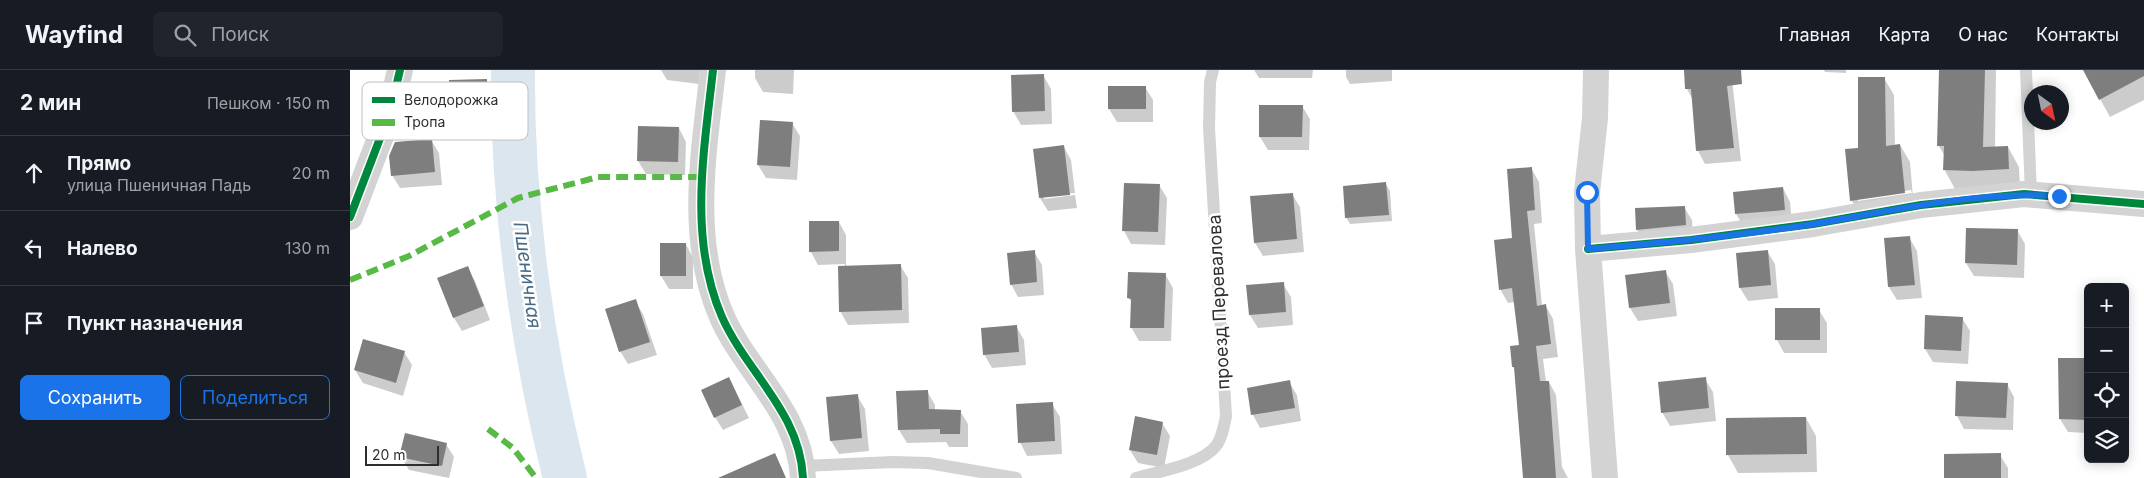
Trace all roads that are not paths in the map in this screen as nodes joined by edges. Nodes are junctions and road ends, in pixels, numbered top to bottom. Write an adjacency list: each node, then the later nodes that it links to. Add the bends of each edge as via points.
1 (713, 70): 10 (street, via 700,186 704,244 712,287 723,318 791,427)
2 (1213, 70): 12 (lane, проезд Перевалова, via 1209,128 1226,416 1216,446 1198,460)
3 (1596, 70): 9 (street, via 1595,118 1587,192)
4 (2026, 70): 6 (lane)
5 (379, 140): 8 (street)
6 (2031, 194): 7 (street); 9 (street, via 1921,205 1813,224 1691,240)
7 (2144, 204)
8 (350, 216)
9 (1588, 249): 13 (street)
10 (803, 472): 11 (lane, via 892,462 928,463)
11 (1016, 478)
12 (1136, 478)
13 (1605, 478)

